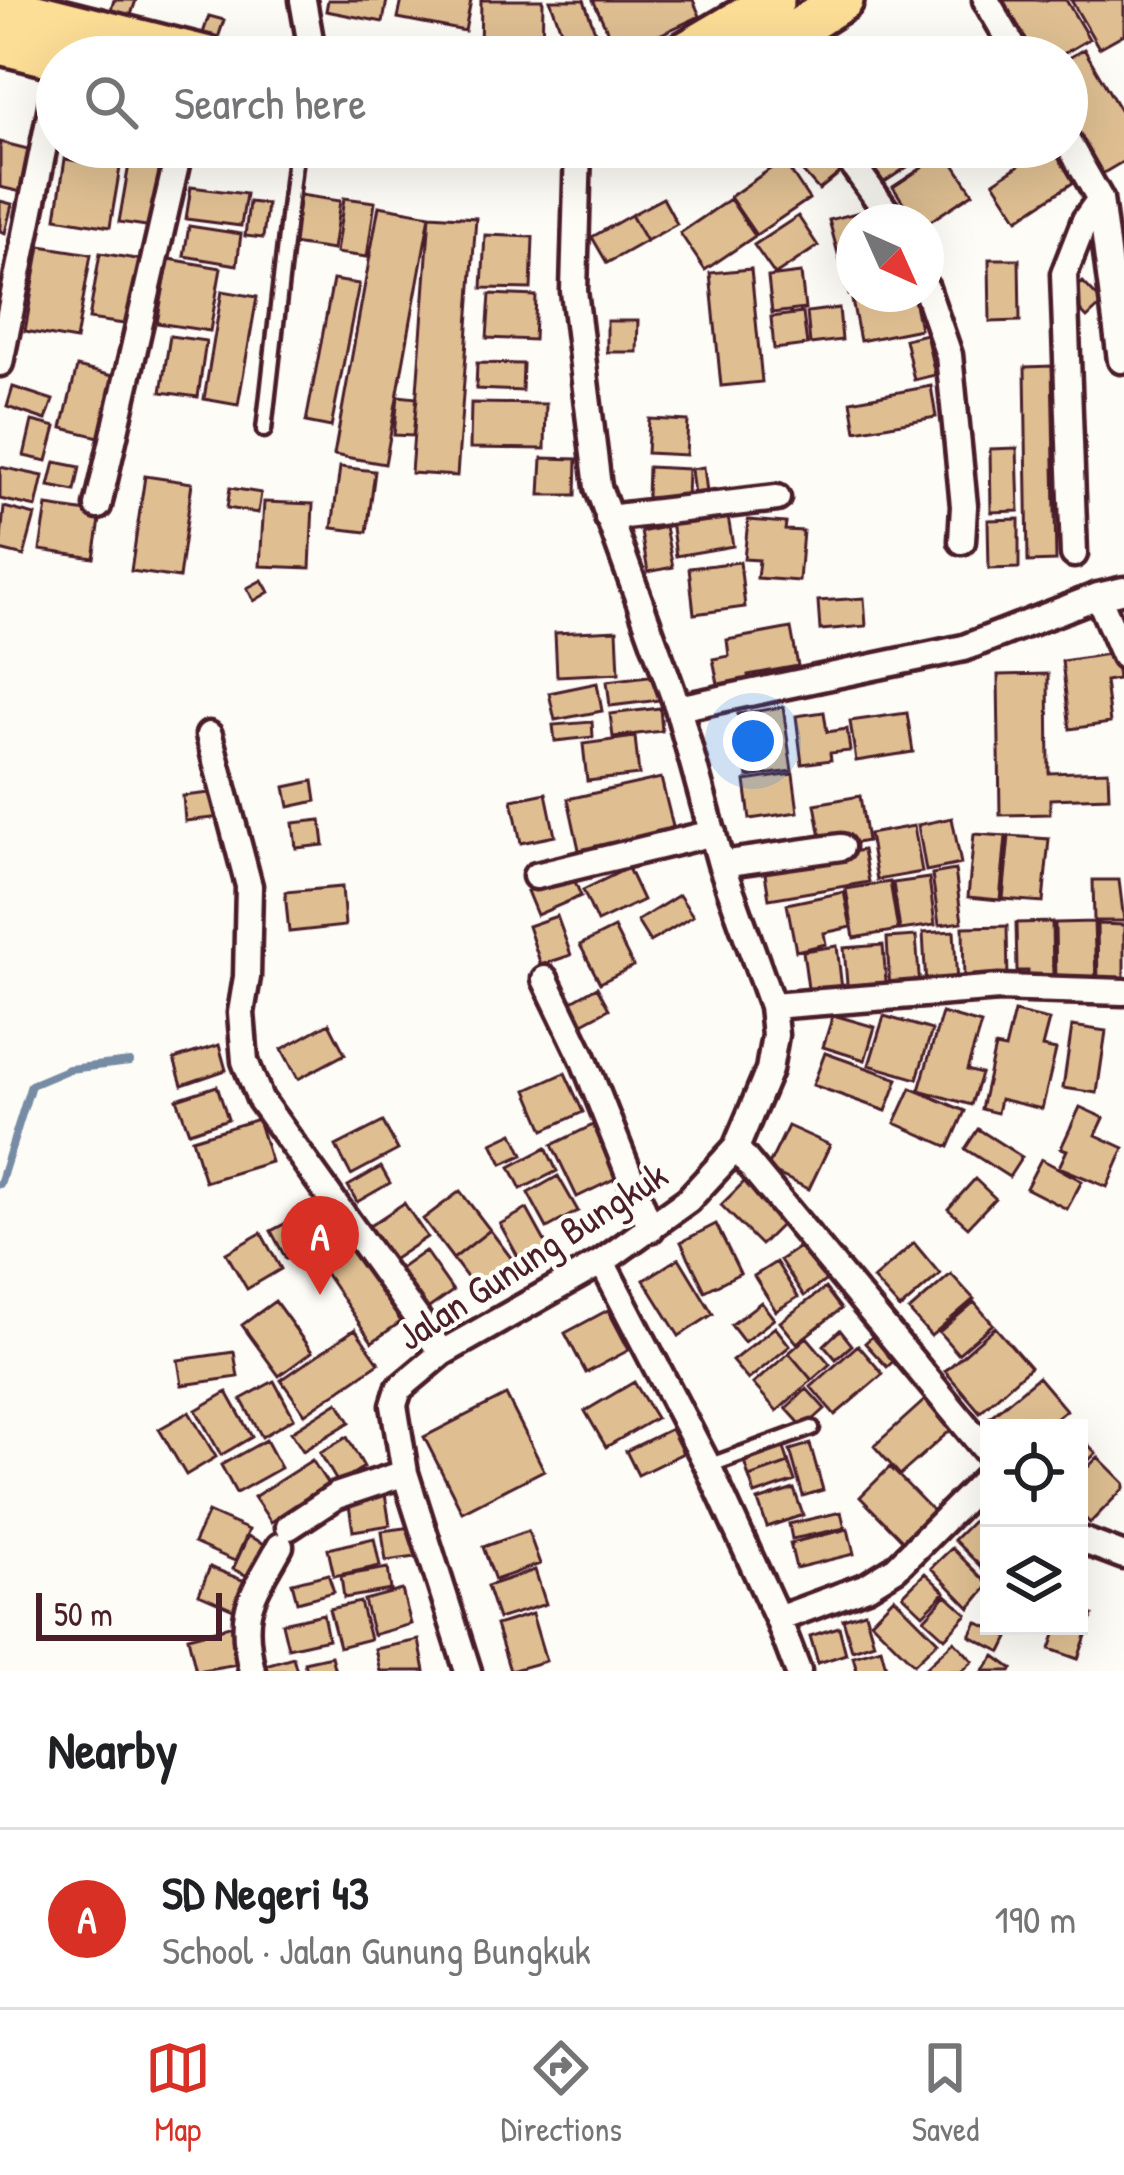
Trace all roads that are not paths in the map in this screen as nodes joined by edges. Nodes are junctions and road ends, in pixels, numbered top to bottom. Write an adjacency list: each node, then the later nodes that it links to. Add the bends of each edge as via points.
1 (303, 0): 7 (street)
2 (774, 0): 8 (main road)
3 (843, 0): 9 (main road)
4 (986, 0): 10 (street)
5 (4, 14): 6 (main road); 11 (main road)
6 (108, 36)
7 (309, 36)
8 (712, 36)
9 (793, 36)
10 (1007, 36)
11 (36, 41)
12 (39, 168): 22 (street)
13 (175, 168): 25 (street)
14 (294, 168): 23 (lane)
15 (577, 168): 26 (street, Jalan Gunung Bungkuk, via 574,291)
16 (855, 168): 19 (street)
17 (1082, 168): 18 (street)
18 (1100, 200): 21 (street); 28 (street, via 1064,274)
19 (881, 204)
20 (934, 312): 27 (street, via 949,355)
21 (1121, 360)
22 (0, 363)
23 (264, 430)
24 (777, 498): 26 (street)
25 (98, 506)
26 (608, 518): 31 (street, Jalan Gunung Bungkuk)
27 (962, 541)
28 (1074, 554)
29 (1111, 593): 30 (street); 31 (street, via 964,648)
30 (1124, 656)
31 (679, 707): 33 (street, Jalan Gunung Bungkuk)
32 (209, 735): 43 (street, via 249,886 245,1061 260,1099)
33 (713, 833): 35 (street, Jalan Gunung Bungkuk); 36 (street)
34 (842, 847): 35 (street)
35 (721, 864): 39 (street, Jalan Gunung Bungkuk)
36 (536, 876)
37 (545, 979): 41 (street)
38 (1124, 992): 39 (street, via 999,988)
39 (772, 1006): 40 (street, Jalan Gunung Bungkuk, via 770,1070)
40 (736, 1148): 41 (street, Jalan Gunung Bungkuk); 45 (street)
41 (651, 1229): 42 (street, Jalan Gunung Bungkuk)
42 (602, 1262): 43 (street, Jalan Gunung Bungkuk); 46 (street)
43 (442, 1353): 47 (street, Jalan Gunung Bungkuk, via 398,1389)
44 (812, 1428): 46 (lane)
45 (980, 1443)
46 (708, 1466): 51 (street)
47 (405, 1473): 52 (street, via 336,1496 284,1537 248,1603 244,1634); 53 (street, Jalan Gunung Bungkuk)
48 (980, 1484): 51 (street, via 896,1568)
49 (1088, 1542): 50 (street)
50 (1124, 1556)
51 (778, 1619): 54 (street)
52 (253, 1671)
53 (468, 1671)
54 (798, 1671)

